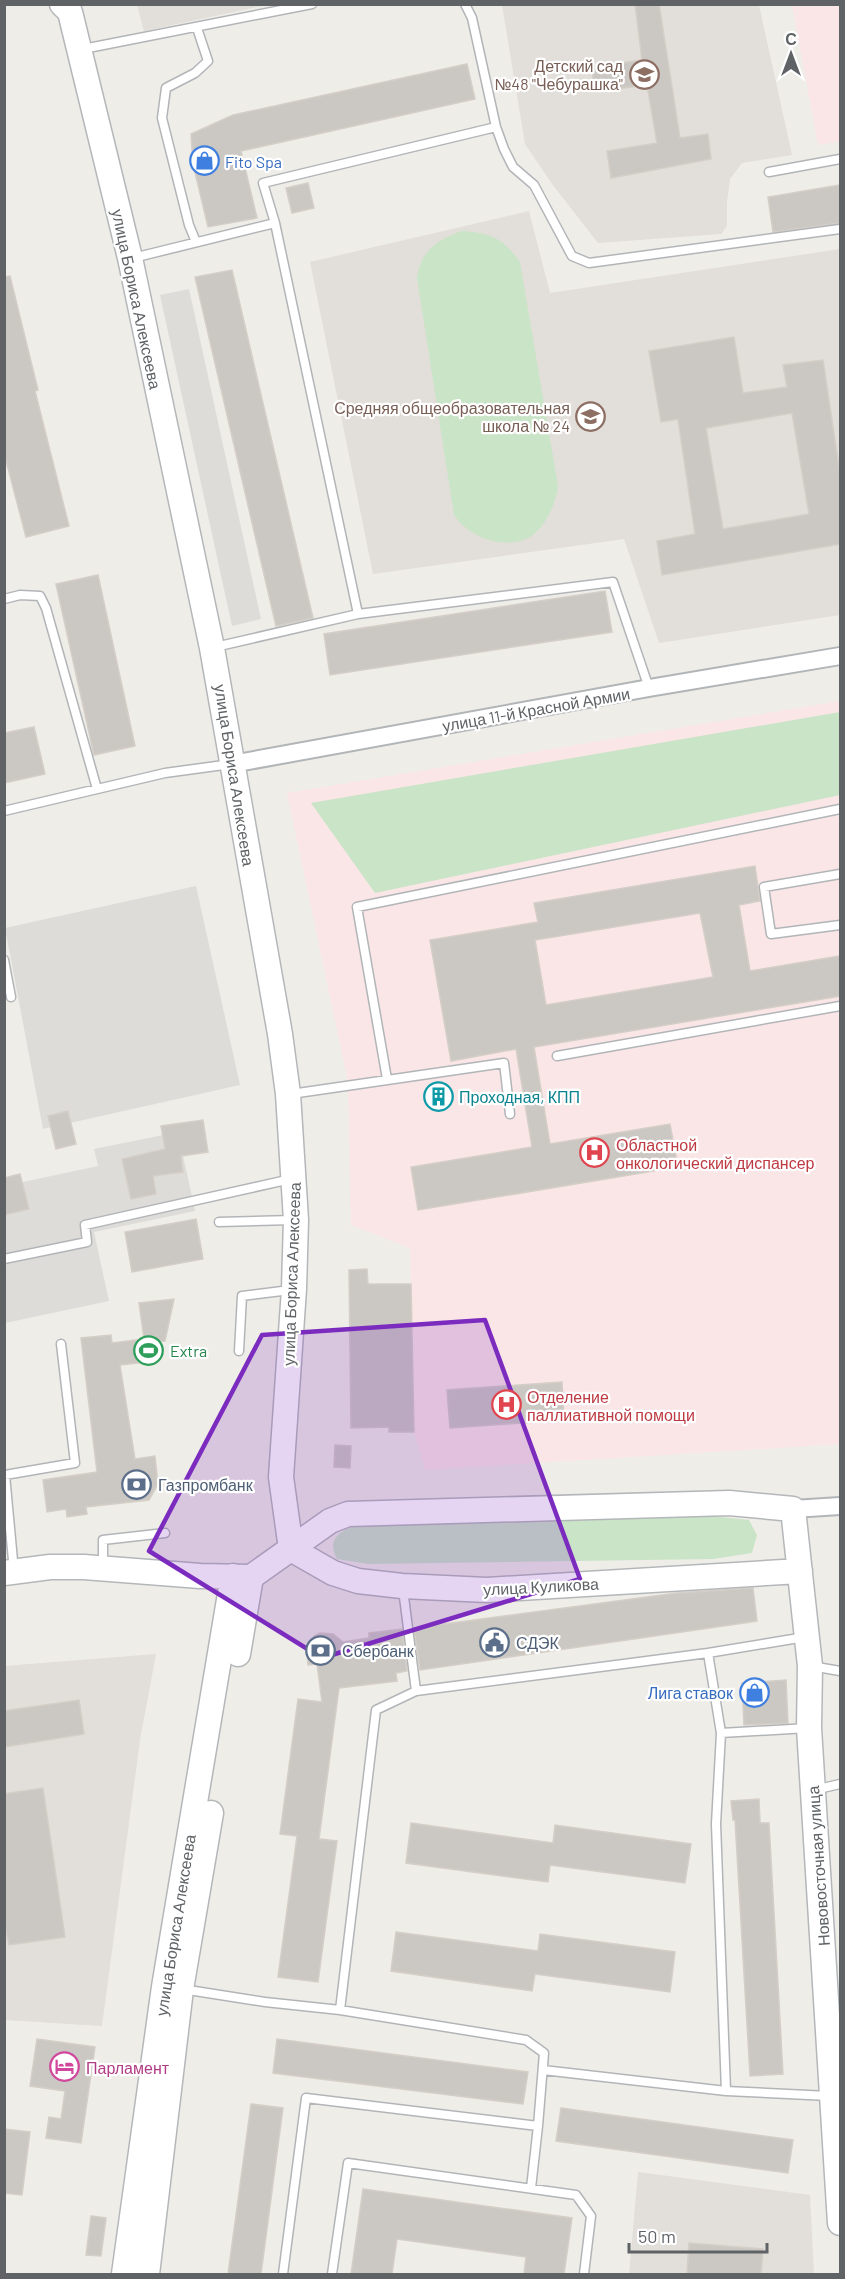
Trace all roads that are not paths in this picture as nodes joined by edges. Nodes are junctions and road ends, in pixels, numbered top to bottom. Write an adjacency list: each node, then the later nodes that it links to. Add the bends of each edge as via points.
1 (312, 4): 4 (lane)
2 (465, 4): 6 (lane, via 472,18)
3 (67, 7): 5 (main road, улица Бориса Алексеева)
4 (197, 28): 5 (lane); 11 (lane, via 208,61 195,73 166,88 162,118)
5 (79, 50): 12 (main road, улица Бориса Алексеева)
6 (496, 127): 9 (lane, via 263,183); 10 (lane, via 513,167 534,185 572,256 589,263)
7 (840, 159): 8 (lane)
8 (769, 172)
9 (275, 223): 11 (lane); 14 (lane)
10 (840, 229)
11 (196, 242): 12 (lane)
12 (129, 258): 15 (main road, улица Бориса Алексеева)
13 (4, 599): 19 (lane, via 40,596 46,608)
14 (358, 614): 15 (lane); 17 (lane, via 613,582)
15 (212, 648): 18 (main road, улица Бориса Алексеева)
16 (840, 656): 17 (street, улица 11-й Красной Армии)
17 (650, 688): 18 (street, улица 11-й Красной Армии)
18 (232, 764): 19 (lane, via 165,772); 29 (main road, улица Бориса Алексеева)
19 (97, 789): 21 (lane)
20 (840, 809): 28 (lane, via 357,907)
21 (4, 811)
22 (840, 874): 23 (lane, via 764,887 771,934)
23 (840, 925)
24 (4, 960): 25 (lane)
25 (11, 997)
26 (840, 1006): 27 (lane)
27 (557, 1056)
28 (387, 1079): 29 (lane); 30 (lane, via 504,1063)
29 (288, 1095): 31 (main road, улица Бориса Алексеева)
30 (510, 1114)
31 (295, 1179): 32 (main road, улица Бориса Алексеева); 34 (lane, via 85,1225 87,1242)
32 (296, 1220): 33 (lane); 35 (main road, улица Бориса Алексеева)
33 (219, 1222)
34 (4, 1259)
35 (294, 1289): 37 (lane, via 242,1296); 41 (main road, улица Бориса Алексеева, via 281,1477)
36 (61, 1344): 44 (lane, via 75,1463 5,1475)
37 (238, 1351)
38 (840, 1506): 39 (street)
39 (793, 1509): 41 (main road, via 729,1503 348,1514 330,1521); 43 (main road, Нововосточная улица)
40 (165, 1533): 42 (lane, via 102,1540)
41 (291, 1549): 45 (main road); 46 (main road, улица Куликова, via 333,1573 358,1581)
42 (104, 1569): 44 (main road, via 50,1567); 45 (main road)
43 (800, 1571): 46 (main road, улица Куликова, via 487,1590); 47 (main road, Нововосточная улица)
44 (9, 1572)
45 (242, 1576): 54 (main road, улица Бориса Алексеева)
46 (402, 1586): 51 (lane)
47 (807, 1637): 48 (lane); 49 (main road, Нововосточная улица)
48 (708, 1653): 51 (lane); 53 (lane)
49 (810, 1666): 50 (lane); 52 (main road, Нововосточная улица)
50 (840, 1671)
51 (416, 1691): 58 (lane, via 376,1710)
52 (809, 1728): 53 (lane); 56 (main road, Нововосточная улица)
53 (721, 1733): 60 (lane, via 716,1824)
54 (211, 1763): 57 (main road); 65 (main road, улица Бориса Алексеева, via 163,1995)
55 (840, 1784): 56 (lane)
56 (813, 1790): 61 (main road, Нововосточная улица, via 830,2010)
57 (181, 1989): 58 (lane); 66 (main road)
58 (340, 2010): 59 (lane, via 526,2040 544,2053)
59 (543, 2070): 60 (lane); 62 (lane)
60 (726, 2091): 61 (lane)
61 (832, 2096): 64 (main road, Нововосточная улица)
62 (537, 2126): 63 (lane); 67 (lane, via 306,2098)
63 (531, 2188): 68 (lane, via 348,2163); 69 (lane, via 576,2195 591,2216)
64 (840, 2223)
65 (124, 2274)
66 (147, 2274)
67 (283, 2274)
68 (332, 2274)
69 (584, 2274)

